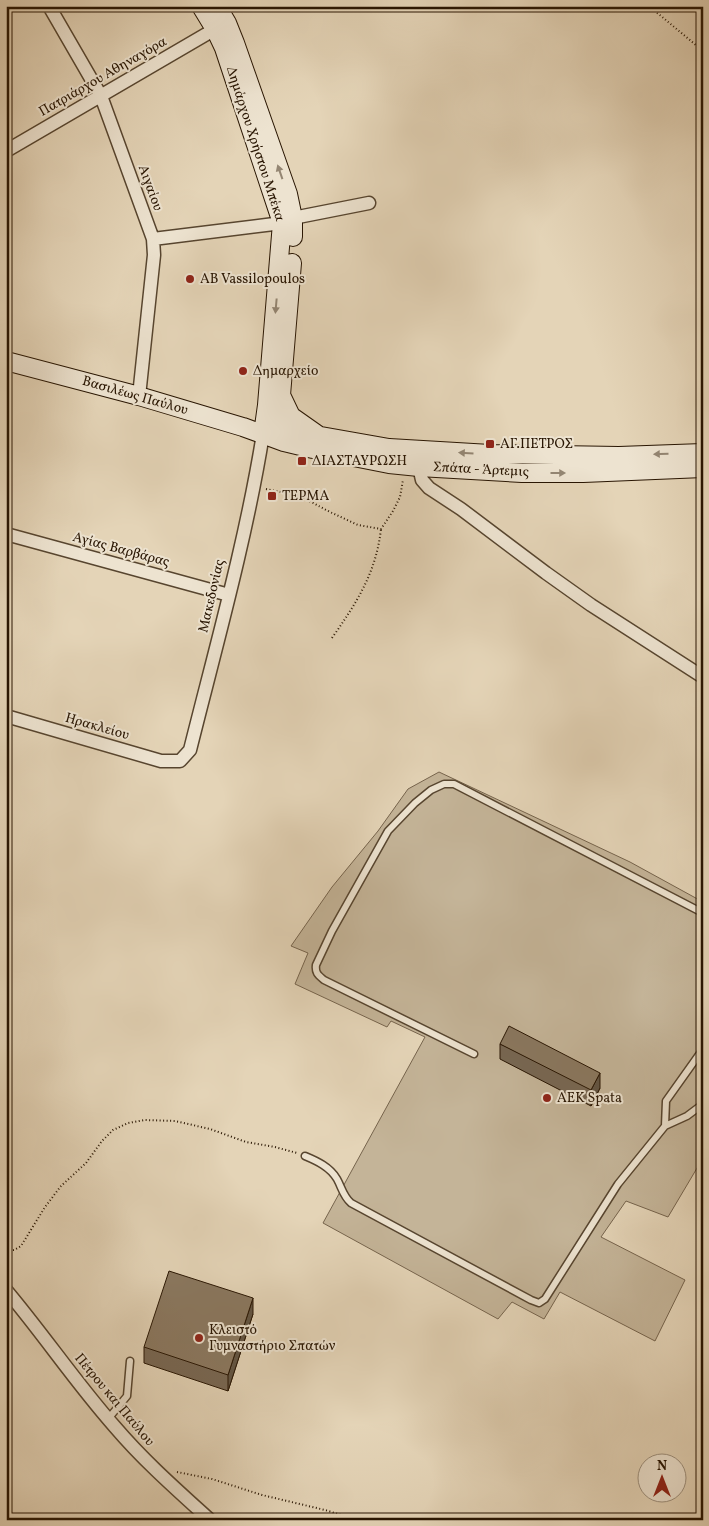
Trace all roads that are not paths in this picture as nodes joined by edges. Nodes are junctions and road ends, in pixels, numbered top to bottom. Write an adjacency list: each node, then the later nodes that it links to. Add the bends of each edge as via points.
1 (49, 6): 5 (street, Αιγαίου)
2 (202, 6): 4 (main road, Δημάρχου Χρήστου Μπέκα)
3 (218, 6): 4 (main road, Δημάρχου Χρήστου Μπέκα)
4 (221, 26): 5 (street, Πατριάρχου Αθηναγόρα); 8 (main road, Δημάρχου Χρήστου Μπέκα, via 224,48)
5 (101, 96): 6 (street, Πατριάρχου Αθηναγόρα); 9 (street, Αιγαίου)
6 (6, 151)
7 (369, 203): 8 (street)
8 (288, 221): 9 (street); 11 (main road, Δημάρχου Χρήστου Μπέκα, via 288,317); 13 (main road, Δημάρχου Χρήστου Μπέκα, one-way to 13, via 276,309)
9 (153, 239): 12 (street, Αιγαίου)
10 (6, 362): 12 (main road, Βασιλέως Παύλου)
11 (281, 394): 13 (main road, Δημάρχου Χρήστου Μπέκα); 14 (main road, via 292,416)
12 (139, 396): 13 (main road, Βασιλέως Παύλου)
13 (270, 433): 14 (main road, Σπάτα - Άρτεμις); 16 (main road, Σπάτα - Άρτεμις, via 284,442 313,450); 19 (street, Μακεδονίας, via 253,487)
14 (321, 436): 15 (main road, Σπάτα - Άρτεμις, one-way to 14, via 619,456 490,454 389,448)
15 (703, 453)
16 (413, 467): 17 (main road, Σπάτα - Άρτεμις, one-way to 17, via 522,473); 20 (street, via 429,488 461,508 530,562)
17 (703, 468)
18 (6, 534): 19 (street, Αγίας Βαρβάρας)
19 (228, 595): 22 (street, Μακεδονίας, via 190,750)
20 (703, 677)
21 (6, 716): 22 (street, Ηρακλείου, via 161,761)
22 (180, 761)
23 (703, 913): 25 (lane, via 454,784 444,784 431,790 388,831 332,931 316,965 316,974)
24 (703, 1049): 27 (lane, via 666,1101)
25 (474, 1054)
26 (703, 1104): 27 (lane)
27 (665, 1126): 28 (lane, via 618,1184 545,1299 539,1303 351,1203 332,1172)
28 (305, 1156)
29 (6, 1290): 31 (street, Πέτρου και Παύλου)
30 (130, 1361): 31 (lane, via 127,1396)
31 (108, 1420): 32 (street, Πέτρου και Παύλου, via 152,1468)
32 (210, 1520)

